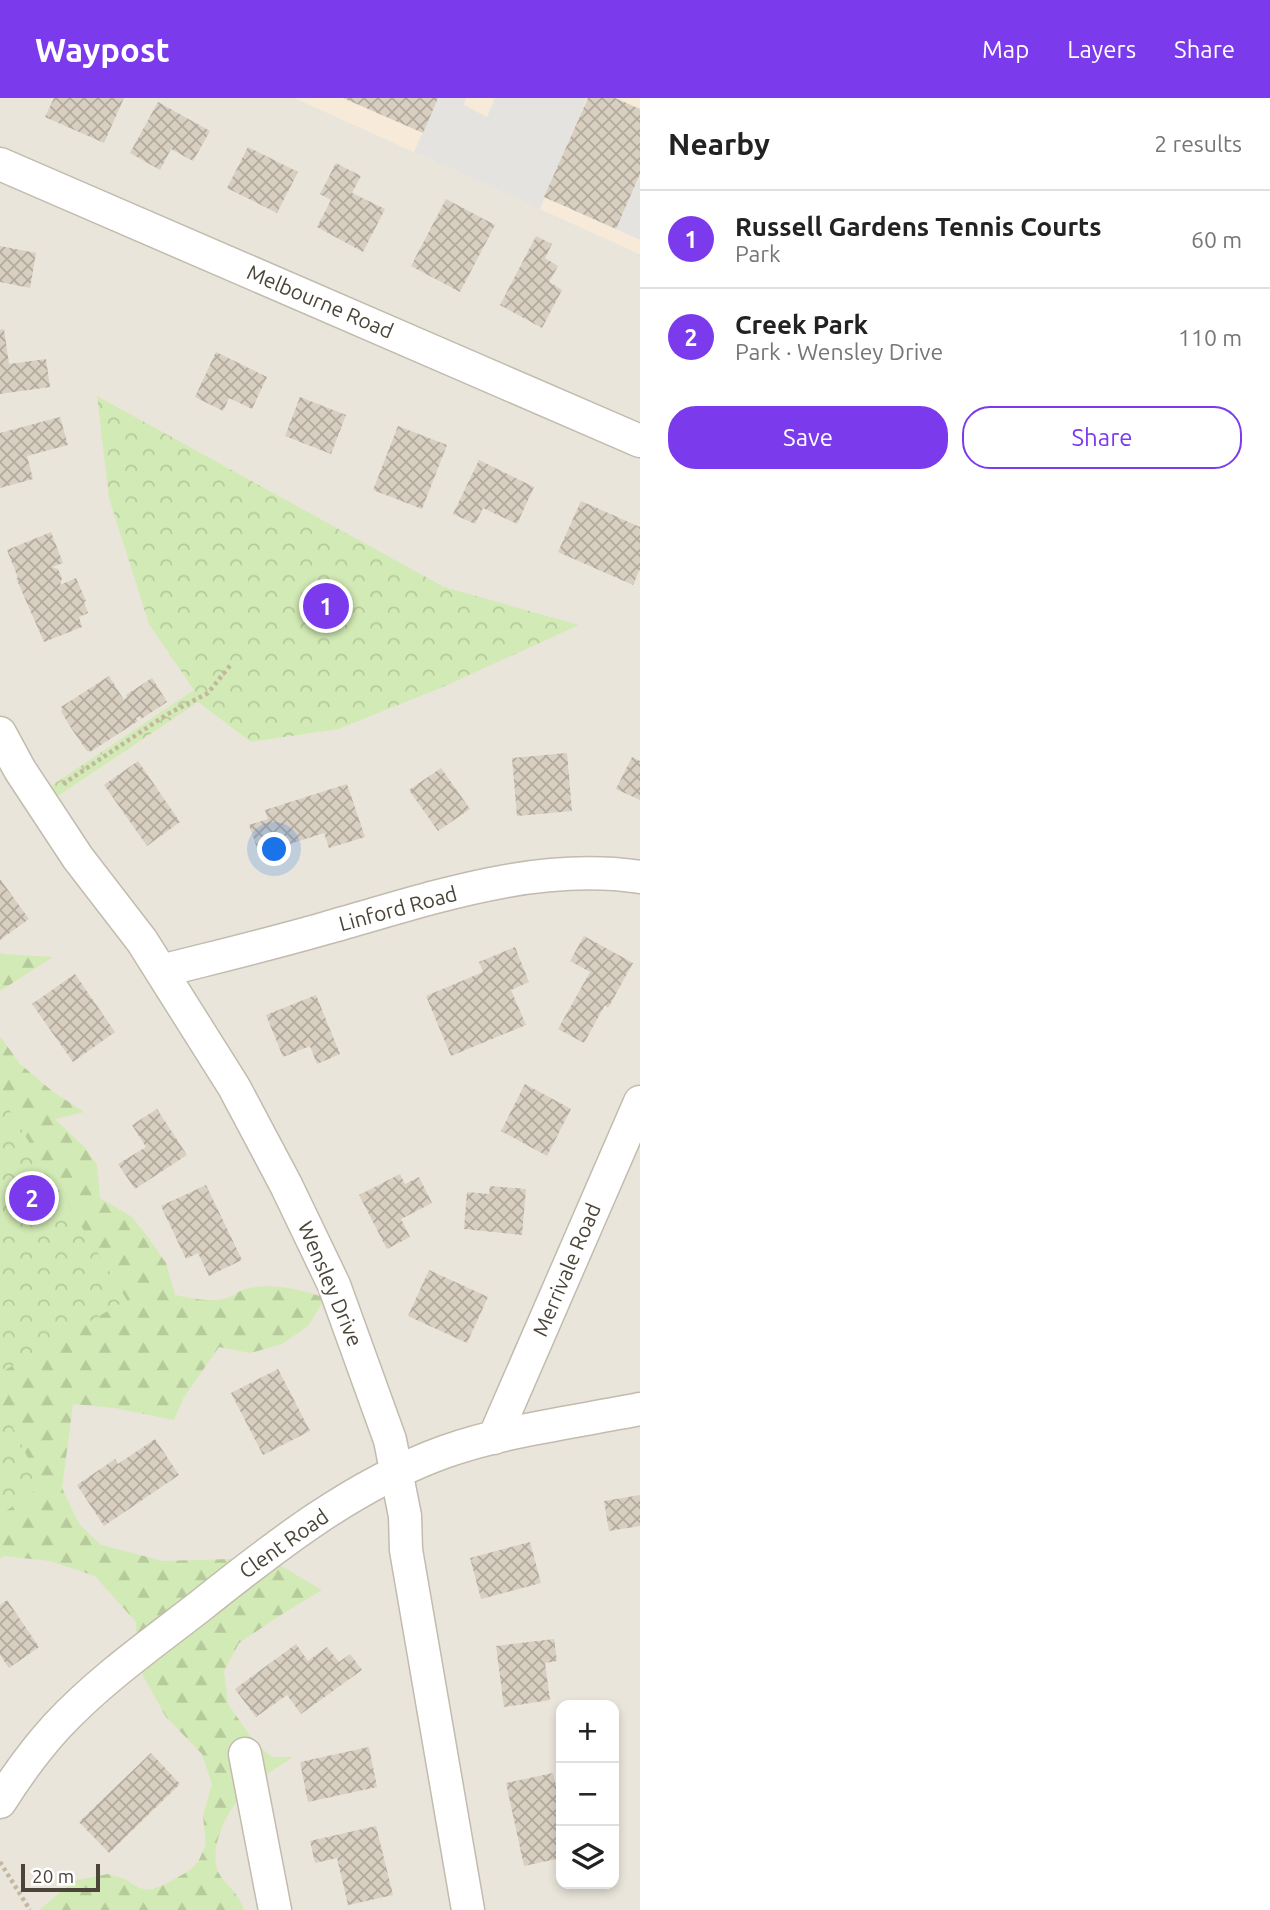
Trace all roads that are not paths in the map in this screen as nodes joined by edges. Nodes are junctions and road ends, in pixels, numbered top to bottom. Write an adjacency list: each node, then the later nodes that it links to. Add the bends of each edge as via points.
1 (0, 164): 2 (street, Melbourne Road)
2 (640, 441)
3 (0, 733): 5 (street, Wensley Drive, via 78,858)
4 (640, 877): 5 (street, Linford Road, via 580,874 514,880 413,902)
5 (161, 971): 9 (street, Wensley Drive, via 234,1087 334,1285 390,1440)
6 (640, 1102): 8 (street, Merrivale Road)
7 (640, 1409): 8 (street, Clent Road)
8 (494, 1438): 9 (street, Clent Road, via 443,1452)
9 (397, 1474): 11 (street, Clent Road, via 368,1486 312,1521 103,1682 57,1726); 13 (street, Wensley Drive)
10 (245, 1754): 12 (street)
11 (0, 1802)
12 (275, 1910)
13 (468, 1910)

